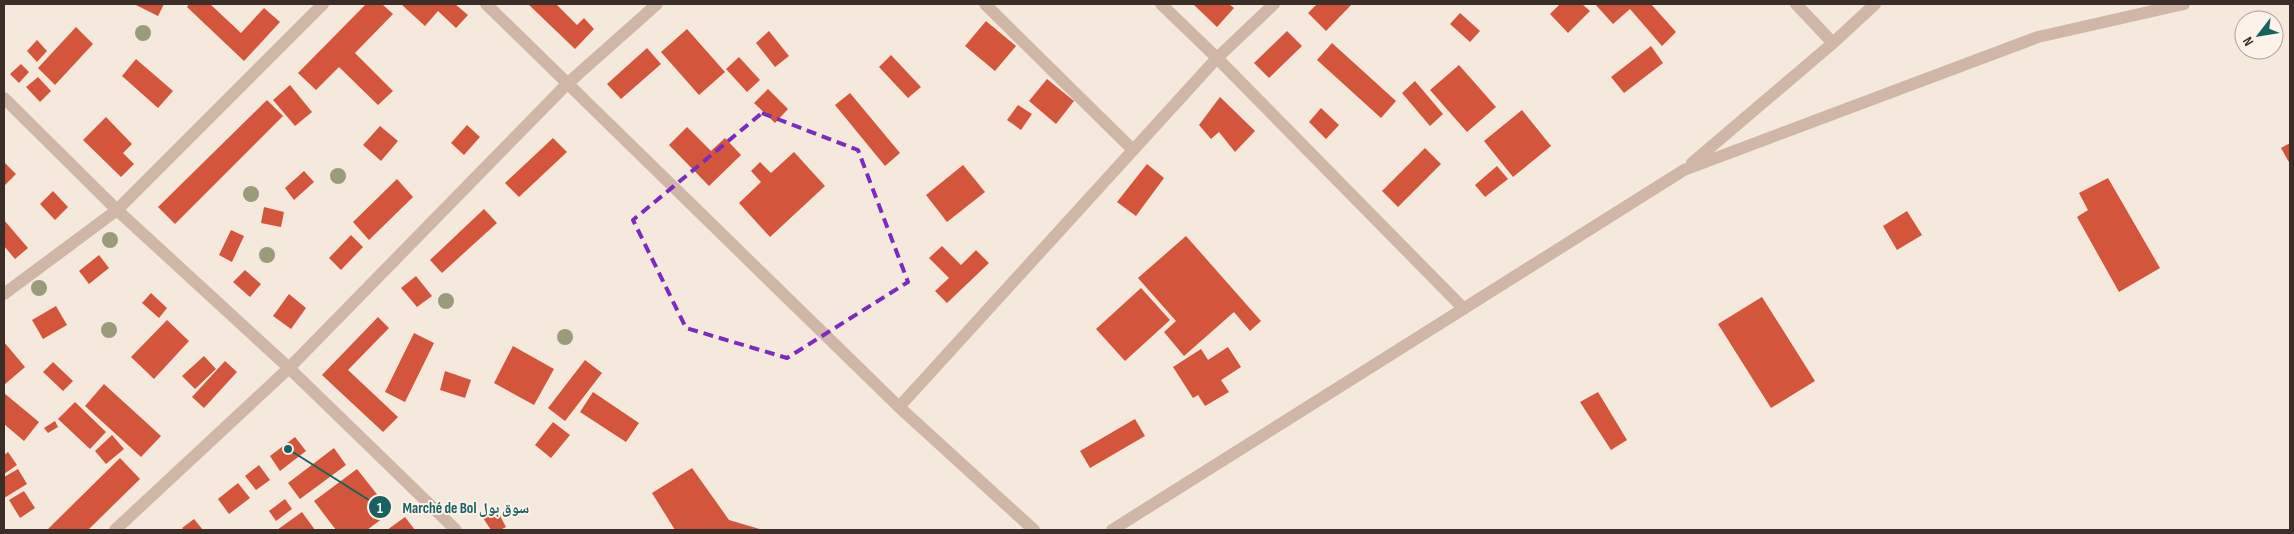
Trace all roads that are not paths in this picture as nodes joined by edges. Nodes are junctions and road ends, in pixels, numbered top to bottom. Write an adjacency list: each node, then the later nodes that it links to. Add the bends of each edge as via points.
1 (323, 4): 16 (street)
2 (486, 4): 12 (street)
3 (657, 4): 12 (street)
4 (985, 4): 14 (street)
5 (1161, 4): 11 (street)
6 (1274, 4): 11 (street)
7 (1796, 4): 10 (street)
8 (1875, 4): 10 (street)
9 (2184, 4): 15 (street, via 2038,37)
10 (1833, 43): 15 (street)
11 (1217, 58): 14 (street); 18 (street)
12 (567, 84): 19 (street); 20 (street)
13 (4, 98): 16 (street)
14 (1133, 150): 20 (street)
15 (1684, 170): 18 (street)
16 (117, 210): 17 (street); 19 (street)
17 (4, 294)
18 (1464, 309): 24 (street)
19 (289, 368): 21 (street); 22 (street)
20 (899, 407): 23 (street)
21 (115, 530)
22 (456, 530)
23 (1034, 530)
24 (1112, 530)

